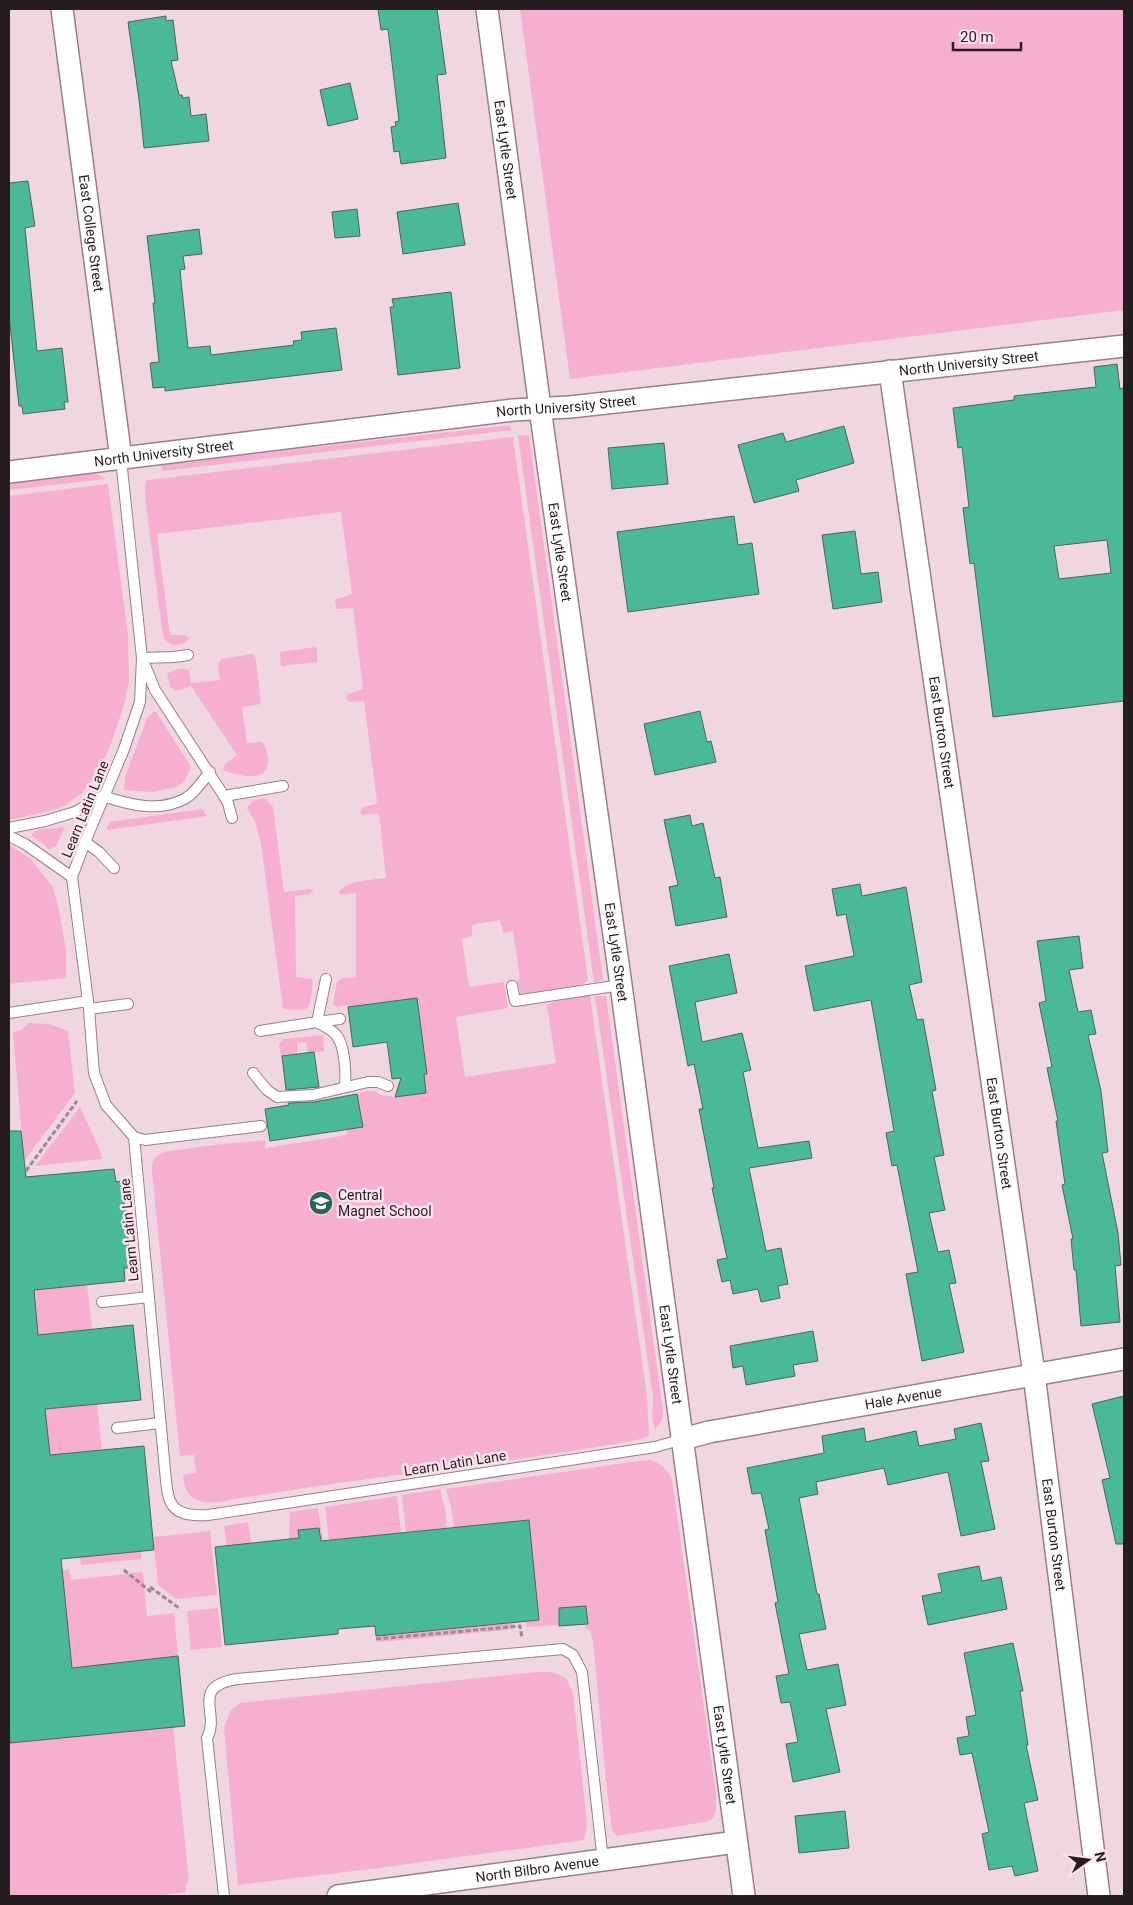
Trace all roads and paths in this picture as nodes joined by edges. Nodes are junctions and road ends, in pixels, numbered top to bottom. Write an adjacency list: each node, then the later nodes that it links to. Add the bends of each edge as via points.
1 (62, 9): 6 (street, East College Street)
2 (487, 9): 5 (street, East Lytle Street)
3 (1124, 346): 4 (street, North University Street)
4 (890, 371): 5 (street, North University Street); 39 (street, East Burton Street)
5 (540, 408): 6 (street, North University Street); 21 (street, East Lytle Street)
6 (121, 459): 7 (street, North University Street); 9 (lane, Learn Latin Lane)
7 (9, 472)
8 (188, 655): 9 (lane)
9 (142, 658): 10 (lane, via 155,690); 12 (lane, Learn Latin Lane, via 140,702)
10 (210, 772): 12 (lane, via 187,798 161,806 133,805); 13 (lane)
11 (283, 786): 13 (lane)
12 (103, 796): 15 (lane, via 75,812); 17 (lane, Learn Latin Lane)
13 (224, 796): 14 (lane)
14 (232, 818)
15 (9, 828)
16 (9, 836): 19 (lane)
17 (85, 842): 18 (lane); 19 (lane, Learn Latin Lane)
18 (114, 868)
19 (72, 877): 24 (lane, Learn Latin Lane)
20 (326, 978): 27 (lane)
21 (621, 985): 22 (lane, via 515,1002); 42 (street, East Lytle Street)
22 (512, 986)
23 (128, 1004): 24 (lane)
24 (88, 1005): 25 (lane); 34 (lane, Learn Latin Lane, via 94,1073 106,1105)
25 (9, 1013)
26 (340, 1019): 27 (lane)
27 (317, 1022): 28 (lane); 31 (lane, via 336,1034 341,1043)
28 (260, 1031)
29 (253, 1073): 31 (lane, via 277,1097)
30 (388, 1086): 31 (lane, via 368,1082)
31 (345, 1087)
32 (77, 1101): 35 (path)
33 (261, 1126): 34 (lane, via 145,1140)
34 (134, 1137): 36 (lane, Learn Latin Lane)
35 (26, 1171)
36 (149, 1297): 37 (lane); 40 (lane, Learn Latin Lane)
37 (102, 1302)
38 (1124, 1359): 39 (street, Hale Avenue)
39 (1034, 1374): 42 (street, Hale Avenue); 54 (street, East Burton Street)
40 (160, 1424): 41 (lane); 42 (lane, Learn Latin Lane, via 168,1498 172,1506 192,1516 655,1447)
41 (117, 1428)
42 (683, 1439): 49 (street, East Lytle Street)
43 (124, 1570): 45 (path)
44 (150, 1587): 46 (path)
45 (151, 1592)
46 (179, 1608)
47 (376, 1638): 48 (path, via 520,1626)
48 (522, 1638)
49 (736, 1842): 50 (street, North Bilbro Avenue); 53 (street, East Lytle Street)
50 (603, 1861): 51 (lane, via 582,1672 573,1655 563,1650 438,1660 237,1679 218,1684 211,1691 212,1730 207,1738); 52 (street, North Bilbro Avenue)
51 (224, 1896)
52 (338, 1896)
53 (744, 1896)
54 (1099, 1896)

